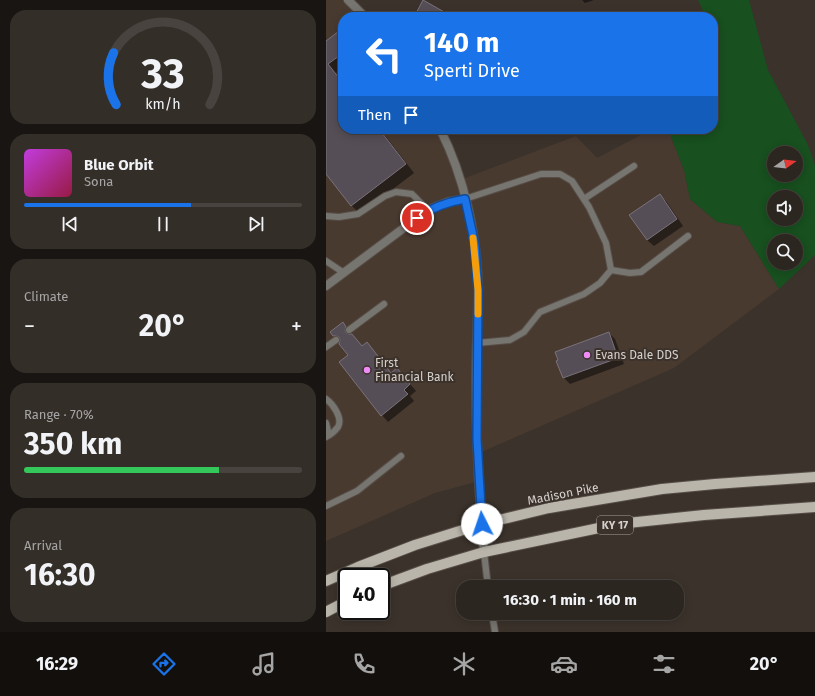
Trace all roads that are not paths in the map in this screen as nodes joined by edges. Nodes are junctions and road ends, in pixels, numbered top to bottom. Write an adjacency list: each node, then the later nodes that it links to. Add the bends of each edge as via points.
1 (348, 0): 2 (street)
2 (359, 12)
3 (442, 134): 5 (street)
4 (634, 166): 6 (lane)
5 (465, 199): 6 (lane, via 541,174 560,174 572,181); 7 (street); 17 (street, via 475,245 478,290)
6 (584, 199): 11 (lane, via 606,243)
7 (428, 210): 8 (lane, via 412,194 396,192 384,196 358,214); 12 (street)
8 (326, 216)
9 (688, 236): 11 (lane, via 641,272)
10 (326, 261): 12 (lane)
11 (611, 270): 17 (lane, via 600,283 584,294 540,312 524,332 510,340)
12 (344, 273): 13 (street)
13 (326, 286)
14 (384, 304): 15 (lane)
15 (349, 330)
16 (336, 340): 18 (lane)
17 (477, 343): 26 (street, via 477,446)
18 (326, 347)
19 (326, 400): 21 (lane, via 340,421 338,427)
20 (326, 423): 21 (lane)
21 (328, 436)
22 (401, 456): 24 (lane, via 357,491)
23 (815, 477): 26 (main road, Madison Pike / KY 17, via 662,489 549,508)
24 (326, 506)
25 (815, 507): 27 (main road, KY 17, via 618,524)
26 (482, 524): 27 (street); 29 (main road, Madison Pike / KY 17, via 415,545)
27 (484, 552): 28 (lane); 30 (main road, KY 17)
28 (487, 580)
29 (326, 581)
30 (390, 583)
31 (338, 606): 32 (main road)
32 (326, 612)
33 (493, 620): 34 (lane)
34 (495, 632)

